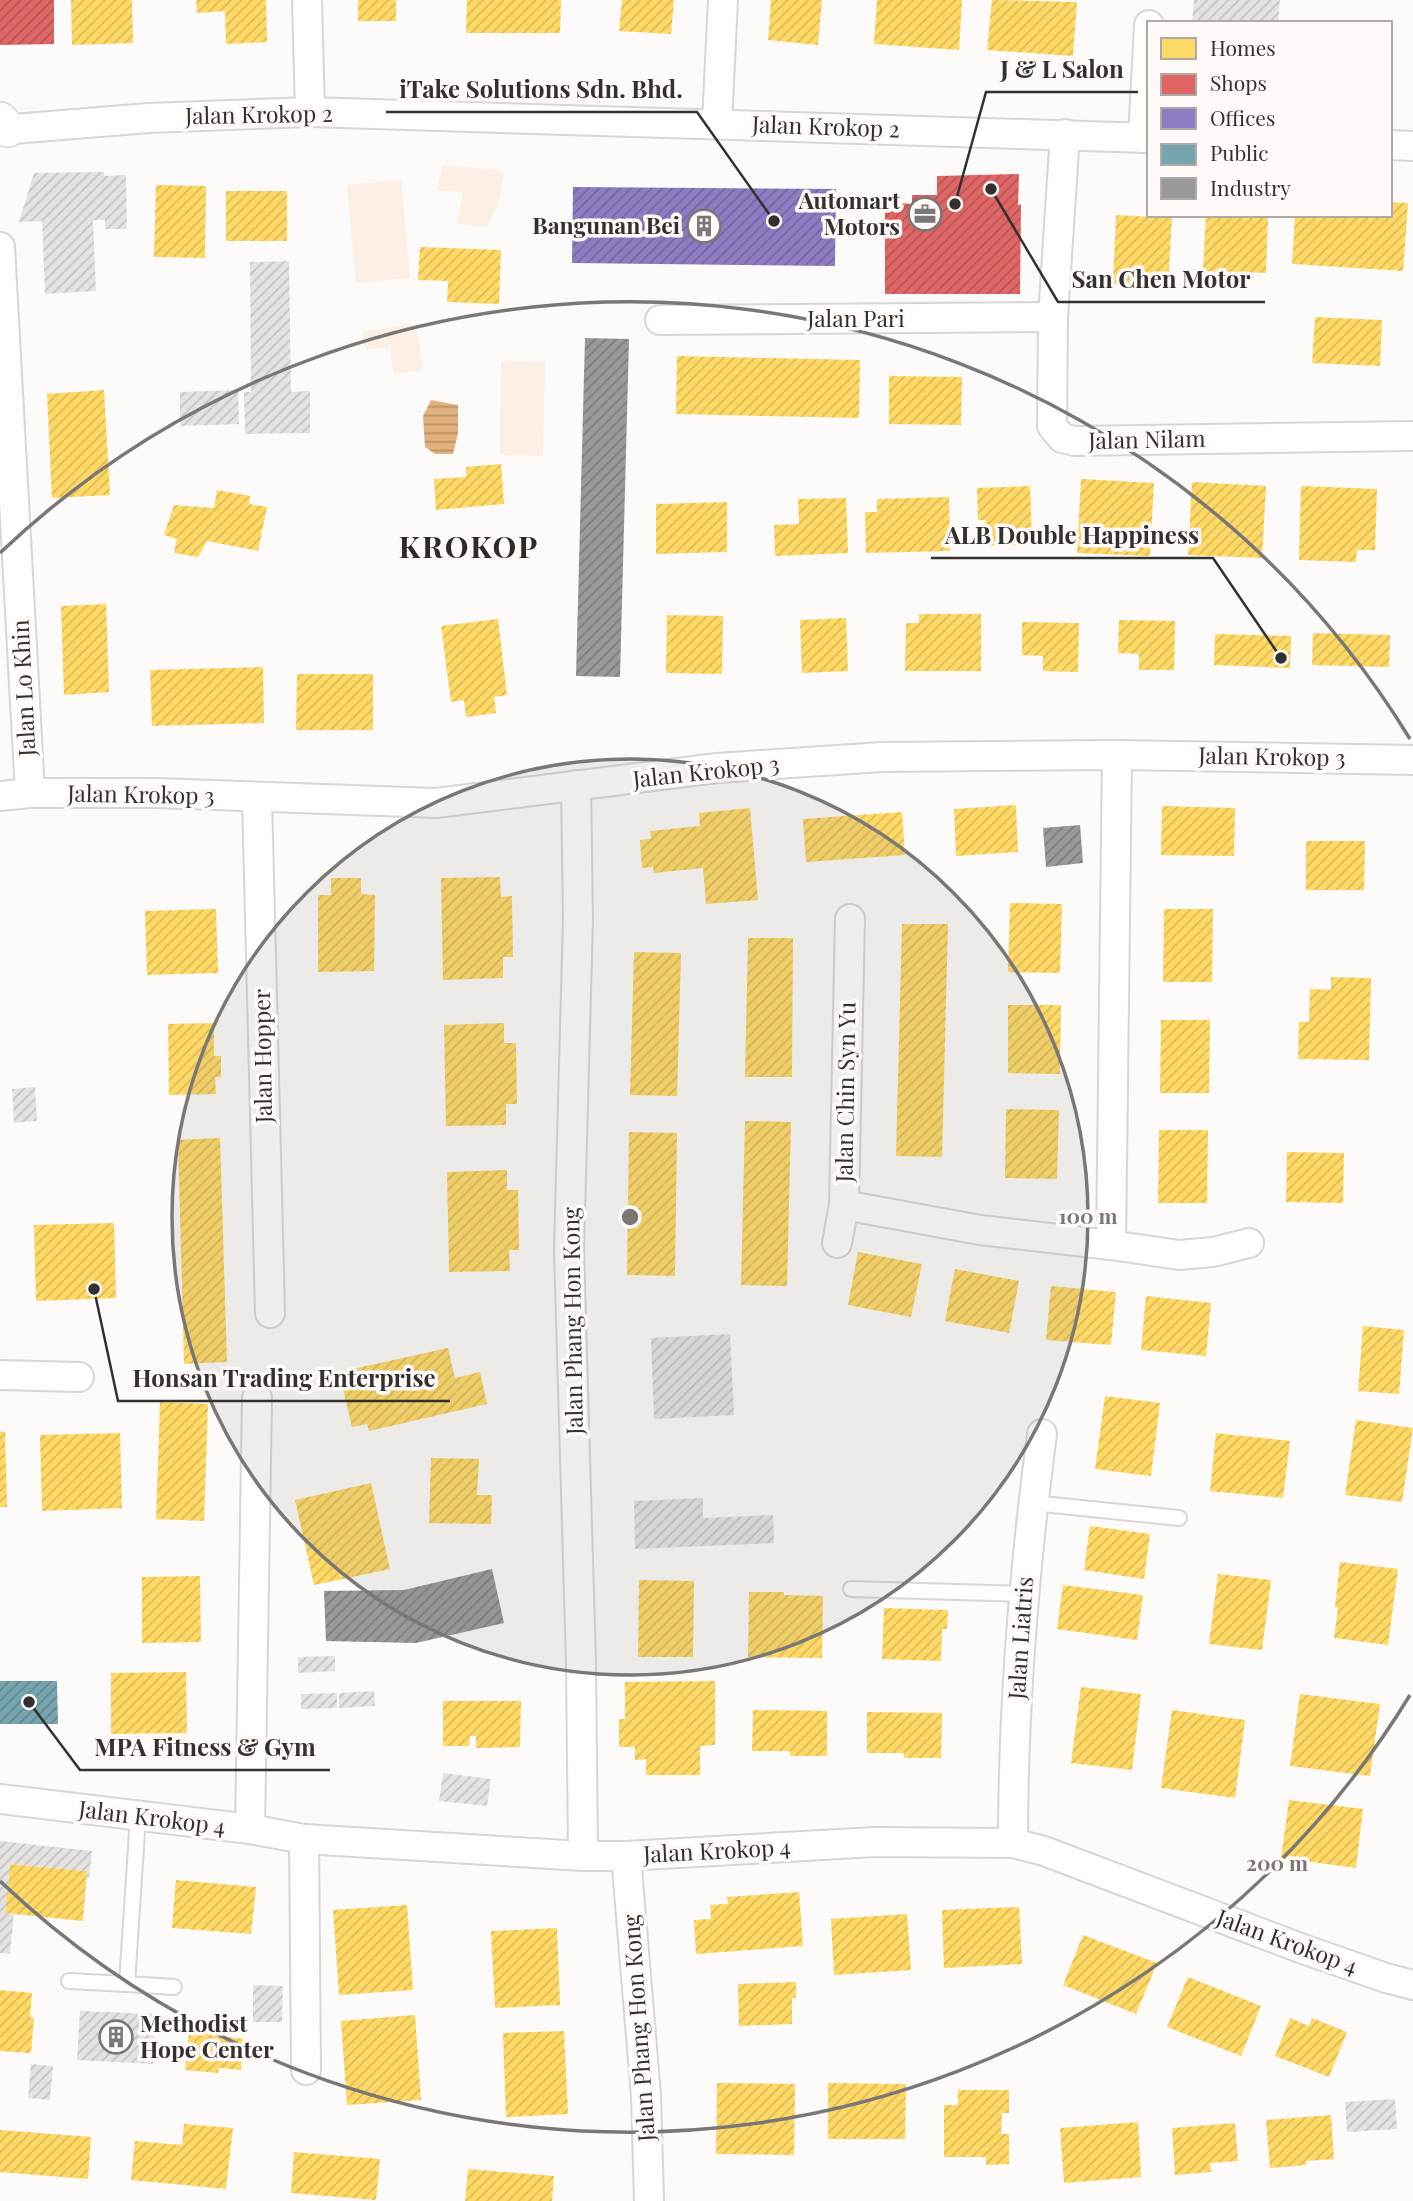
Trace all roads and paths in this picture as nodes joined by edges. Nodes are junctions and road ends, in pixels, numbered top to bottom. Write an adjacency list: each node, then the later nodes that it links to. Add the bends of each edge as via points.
1 (307, 0): 6 (street)
2 (723, 0): 7 (street)
3 (1150, 0): 4 (street)
4 (1149, 21)
5 (1147, 100): 10 (street)
6 (310, 112): 7 (street, Jalan Krokop 2); 8 (street, Jalan Krokop 2)
7 (717, 123): 9 (street, Jalan Krokop 2)
8 (3, 126)
9 (1065, 134): 10 (street, Jalan Krokop 2); 14 (street, Jalan Nilam)
10 (1146, 138)
11 (1392, 145): 12 (street)
12 (1413, 146)
13 (0, 247): 20 (street, Jalan Lo Khin)
14 (1053, 317): 15 (street, Jalan Pari); 16 (street, Jalan Nilam, via 1052,426 1062,438)
15 (660, 320)
16 (1413, 436)
17 (1117, 755): 18 (street, Jalan Krokop 3); 19 (street, Jalan Krokop 3, via 882,757 717,768); 27 (street)
18 (1413, 760)
19 (576, 785): 22 (street, Jalan Krokop 3, via 436,803); 42 (street, Jalan Phang Hon Kong, via 578,919 569,1249)
20 (30, 793): 21 (street, Jalan Krokop 3); 22 (street, Jalan Krokop 3)
21 (0, 796)
22 (257, 798): 28 (street, Jalan Hopper)
23 (850, 919): 24 (street, Jalan Chin Syn Yu)
24 (844, 1205): 25 (street); 27 (street, Jalan Chin Syn Yu, via 980,1230)
25 (837, 1243)
26 (1249, 1243): 27 (street, Jalan Chin Syn Yu, via 1179,1255)
27 (1111, 1245)
28 (270, 1313)
29 (0, 1375): 30 (street)
30 (79, 1377)
31 (257, 1398): 39 (street)
32 (1041, 1434): 33 (street, Jalan Liatris)
33 (1033, 1503): 34 (lane); 36 (street, Jalan Liatris)
34 (1179, 1518)
35 (851, 1589): 36 (lane)
36 (1023, 1594): 41 (street, Jalan Liatris)
37 (0, 1799): 38 (street, Jalan Krokop 4)
38 (138, 1816): 39 (street, Jalan Krokop 4); 45 (lane)
39 (250, 1829): 40 (street, Jalan Krokop 4)
40 (304, 1839): 42 (street, Jalan Krokop 4); 48 (street)
41 (1013, 1843): 43 (street, Jalan Krokop 4, via 875,1842); 46 (street, Jalan Krokop 4, via 1303,1950)
42 (583, 1856): 43 (street, Jalan Krokop 4)
43 (626, 1856): 49 (street, Jalan Phang Hon Kong, via 646,2096)
44 (69, 1981): 45 (lane)
45 (127, 1984): 47 (lane)
46 (1413, 1985)
47 (174, 1987)
48 (306, 2070)
49 (649, 2201)

